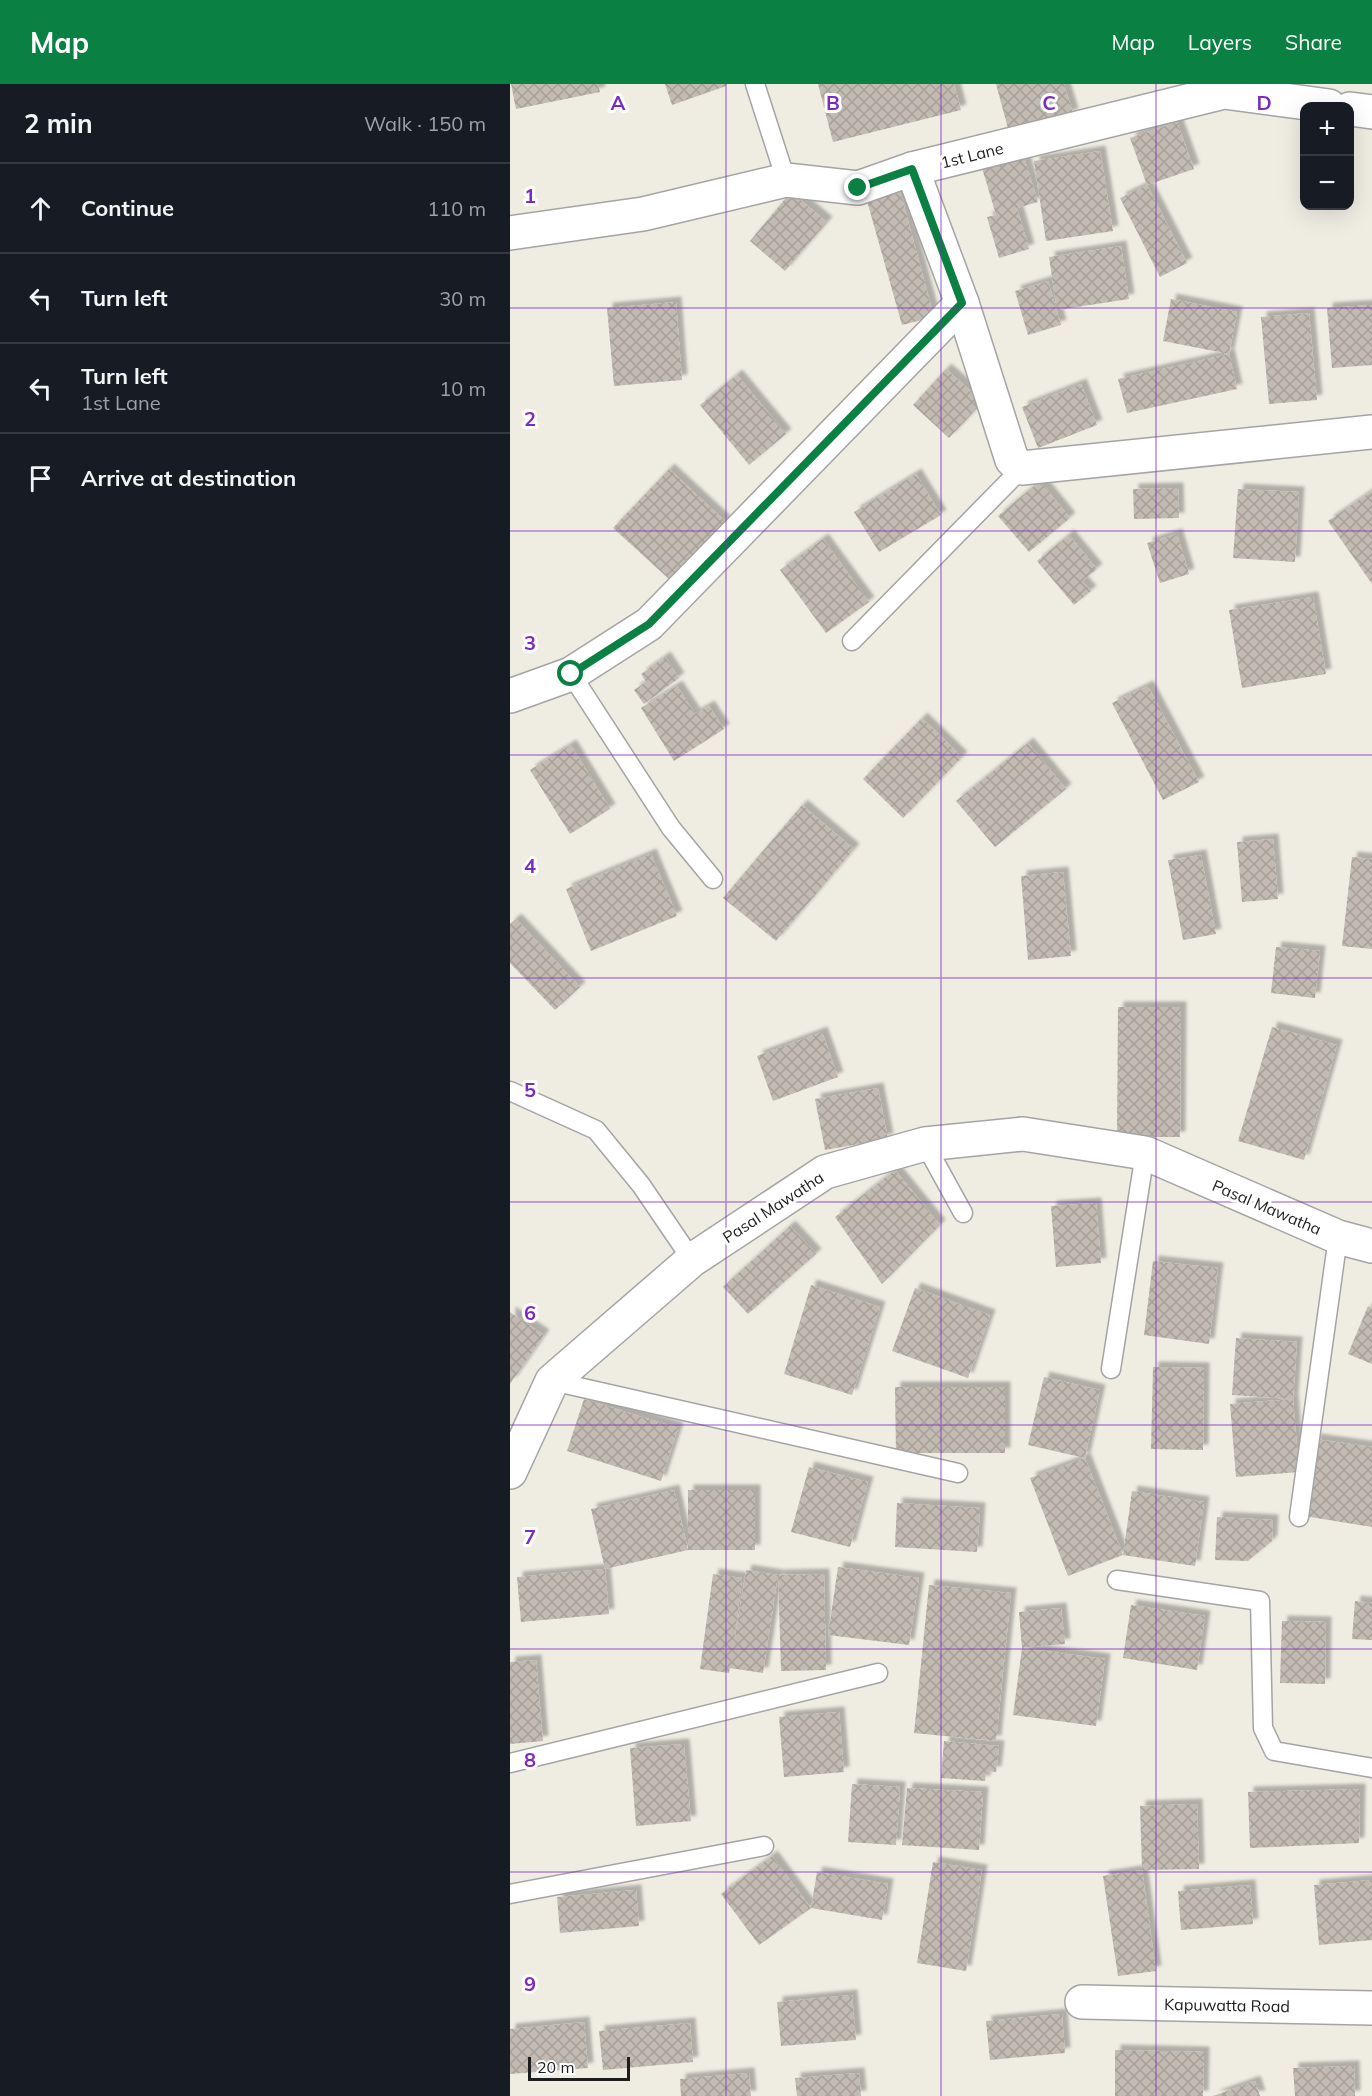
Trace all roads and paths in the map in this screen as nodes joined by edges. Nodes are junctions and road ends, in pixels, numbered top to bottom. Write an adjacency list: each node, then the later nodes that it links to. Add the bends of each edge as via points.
1 (755, 84): 6 (lane)
2 (1300, 102): 5 (street, 1st Lane, via 1224,92)
3 (1354, 110): 4 (street)
4 (1372, 112)
5 (912, 169): 6 (street, 1st Lane, via 858,188); 8 (street)
6 (786, 180): 7 (street, 1st Lane, via 644,214)
7 (510, 233)
8 (962, 303): 10 (street, via 1011,460); 12 (street, via 649,624)
9 (1372, 432): 10 (street)
10 (1022, 468): 11 (lane)
11 (852, 641)
12 (571, 674): 13 (street); 14 (lane, via 671,828)
13 (510, 696)
14 (713, 879)
15 (510, 1091): 21 (lane, via 596,1130 641,1185)
16 (925, 1144): 17 (street, Pasal Mawatha, via 1023,1134); 18 (lane); 21 (street, Pasal Mawatha, via 825,1172)
17 (1145, 1154): 19 (street, Pasal Mawatha); 22 (lane)
18 (963, 1213)
19 (1338, 1237): 20 (street, Pasal Mawatha); 26 (lane)
20 (1372, 1246)
21 (692, 1260): 23 (street, Pasal Mawatha)
22 (1112, 1369)
23 (552, 1381): 24 (street, Pasal Mawatha); 25 (lane)
24 (510, 1472)
25 (958, 1473)
26 (1299, 1517)
27 (1117, 1580): 30 (lane, via 1260,1601 1263,1728 1274,1751)
28 (878, 1673): 29 (lane)
29 (510, 1763)
30 (1372, 1768)
31 (764, 1846): 32 (lane)
32 (510, 1894)
33 (1082, 2002): 34 (street, Kapuwatta Road)
34 (1372, 2008)

